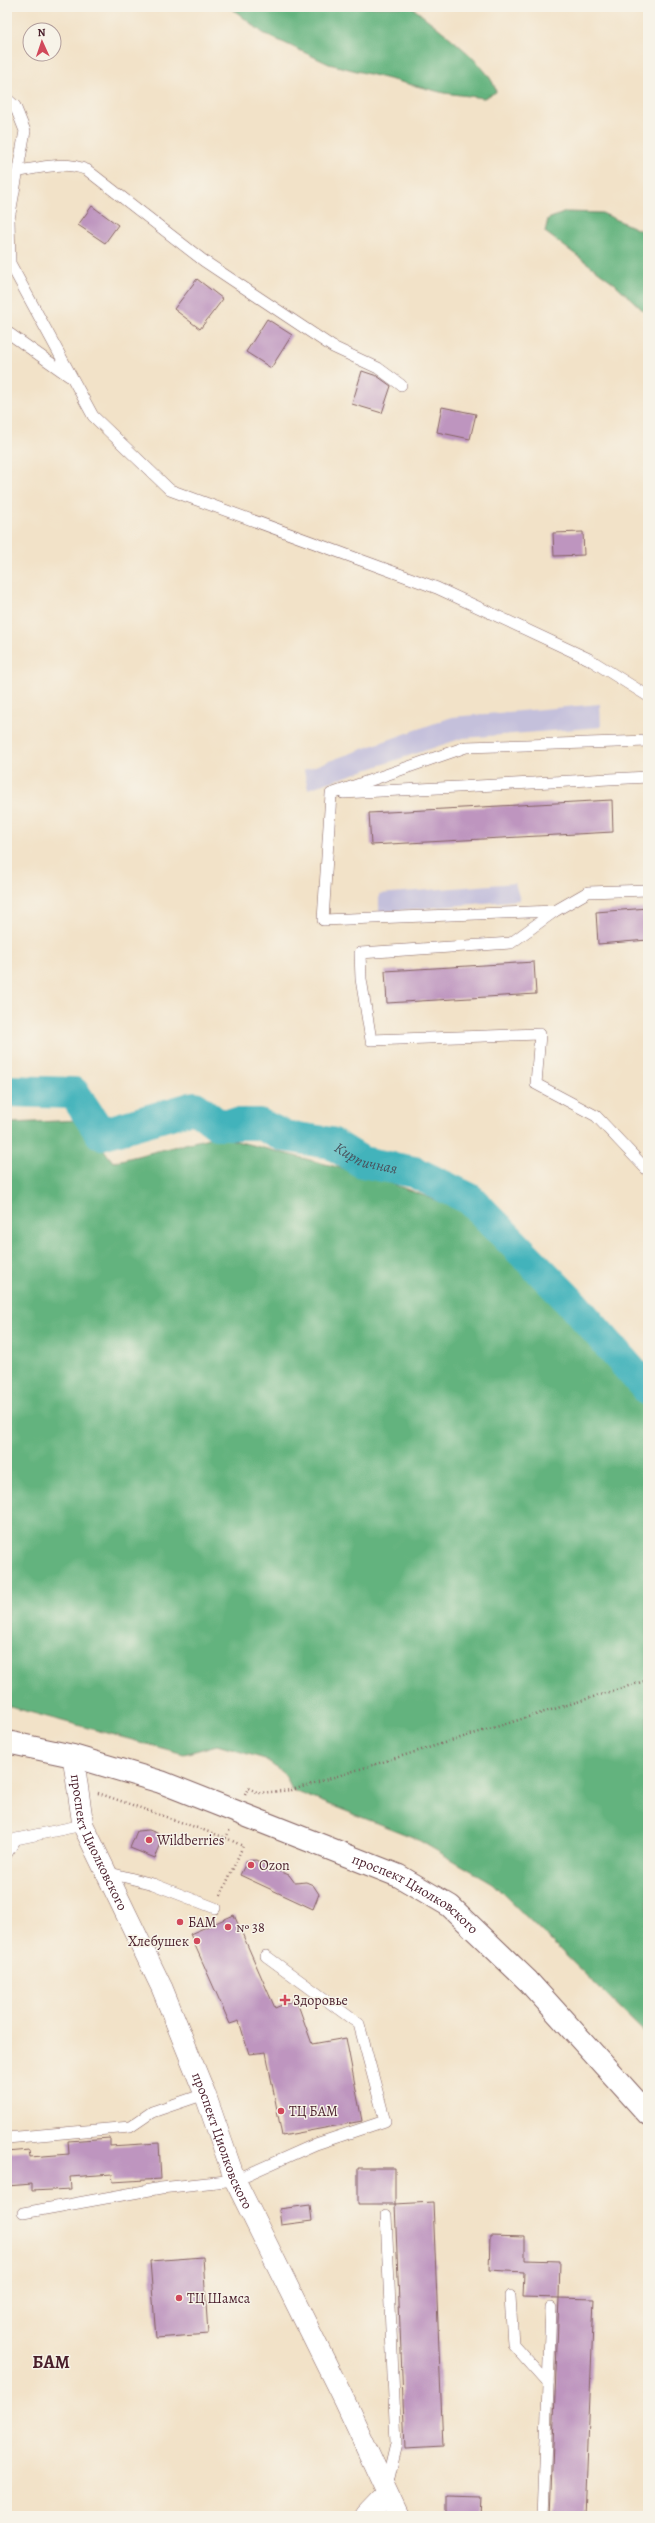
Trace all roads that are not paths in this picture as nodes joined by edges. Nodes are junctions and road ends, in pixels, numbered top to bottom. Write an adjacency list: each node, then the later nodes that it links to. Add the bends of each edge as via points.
1 (7, 99): 2 (lane, via 15,106 25,131)
2 (20, 171): 4 (lane, via 9,219 10,262); 5 (lane, via 58,165 88,170 204,261 333,347 378,368)
3 (7, 332): 4 (lane)
4 (72, 378): 6 (lane, via 93,416 170,490 437,588 589,659)
5 (401, 386)
6 (648, 696)
7 (648, 741): 9 (lane, via 466,747)
8 (648, 777): 9 (lane)
9 (330, 794): 11 (lane, via 323,920)
10 (648, 890): 11 (lane, via 588,892)
11 (555, 911): 12 (lane, via 511,943 360,953 371,1040 540,1034 536,1084 596,1116)
12 (648, 1171)
13 (7, 1742): 14 (main road, проспект Циолковского)
14 (73, 1756): 15 (street, проспект Циолковского); 21 (main road, проспект Циолковского, via 160,1782 399,1876 450,1906 528,1981)
15 (83, 1825): 16 (lane, via 16,1839); 17 (street, проспект Циолковского)
16 (7, 1853)
17 (106, 1872): 18 (lane, via 153,1884); 20 (street, проспект Циолковского, via 162,1988)
18 (215, 1908)
19 (266, 1956): 23 (lane, via 359,2024 385,2121 316,2144)
20 (205, 2094): 22 (lane, via 152,2112 130,2127); 23 (street, проспект Циолковского)
21 (648, 2114)
22 (7, 2138)
23 (235, 2180): 24 (lane, via 161,2188); 29 (street, проспект Циолковского)
24 (23, 2212)
25 (386, 2215): 29 (lane, via 396,2444)
26 (510, 2296): 28 (lane, via 513,2344)
27 (551, 2308): 28 (lane)
28 (548, 2383): 32 (lane)
29 (387, 2491): 30 (street); 31 (street, проспект Циолковского)
30 (366, 2516)
31 (398, 2516)
32 (543, 2516)

